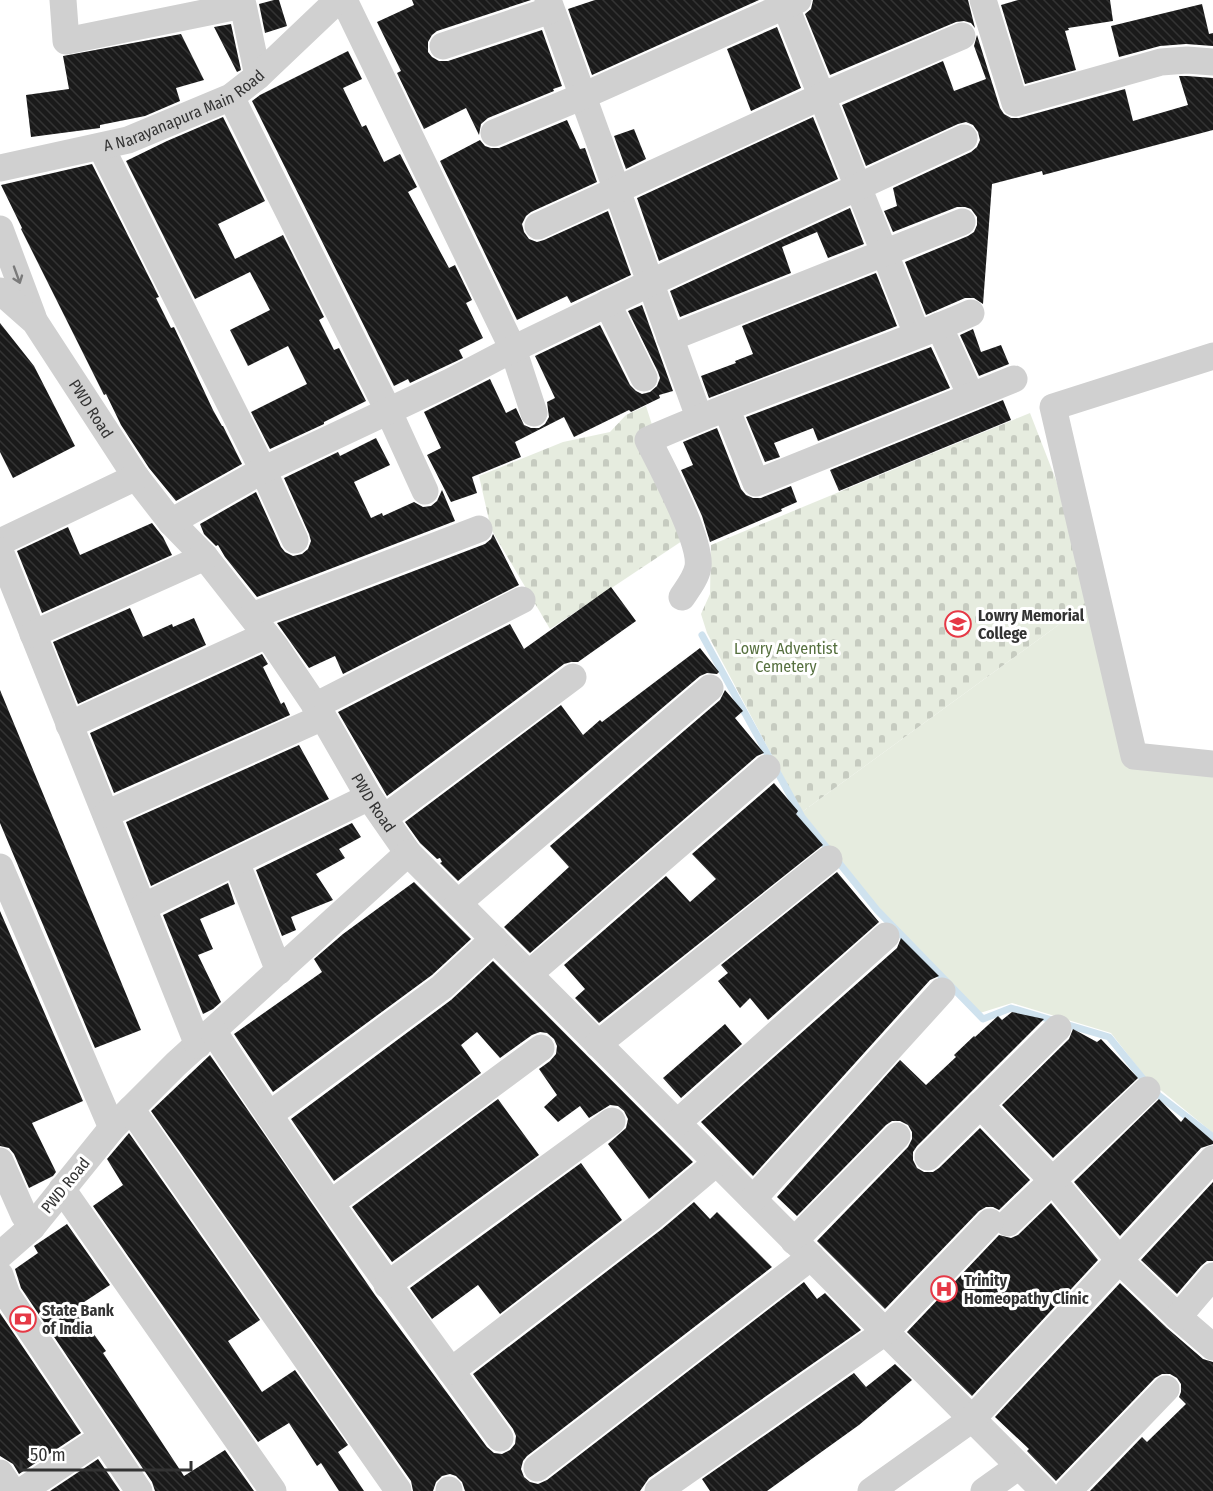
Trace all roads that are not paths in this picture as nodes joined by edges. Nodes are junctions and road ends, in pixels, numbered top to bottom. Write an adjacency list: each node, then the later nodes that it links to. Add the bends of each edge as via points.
1 (63, 0): 7 (street, via 66,40)
2 (338, 0): 11 (street, A Narayanapura Main Road)
3 (344, 0): 32 (street)
4 (984, 0): 10 (street, via 1016,103 1161,62)
5 (789, 2): 12 (street); 13 (street)
6 (550, 5): 9 (street); 12 (street)
7 (160, 11): 11 (street, via 243,5)
8 (962, 36): 13 (street)
9 (443, 46)
10 (1213, 62)
11 (258, 76): 14 (street, A Narayanapura Main Road)
12 (583, 96): 15 (street); 20 (street)
13 (822, 96): 19 (street); 20 (street)
14 (231, 97): 17 (street, A Narayanapura Main Road, via 128,140); 38 (street)
15 (494, 133)
16 (964, 138): 19 (street)
17 (101, 147): 18 (street, A Narayanapura Main Road); 41 (street)
18 (1, 162)
19 (857, 186): 24 (street); 25 (street)
20 (617, 190): 22 (street); 25 (street)
21 (962, 222): 24 (street)
22 (538, 226)
23 (0, 229): 29 (street, one-way to 29)
24 (884, 253): 30 (street); 31 (street)
25 (650, 283): 27 (street); 31 (street)
26 (0, 291): 29 (street, PWD Road)
27 (607, 303): 32 (street); 34 (street)
28 (971, 312): 30 (street)
29 (35, 322): 42 (street, PWD Road)
30 (928, 330): 36 (street); 37 (street)
31 (670, 338): 40 (street)
32 (513, 349): 38 (street); 39 (street)
33 (1213, 356): 58 (street, via 1053,407 1134,756)
34 (644, 378)
35 (1014, 379): 36 (street)
36 (971, 396): 37 (street, via 756,483)
37 (726, 408): 40 (street)
38 (388, 410): 41 (street); 43 (street)
39 (534, 413)
40 (699, 417): 50 (street, via 648,440 696,548 698,567)
41 (263, 470): 44 (street); 46 (street)
42 (136, 477): 44 (street, PWD Road); 47 (street)
43 (425, 491)
44 (171, 522): 49 (street, PWD Road)
45 (479, 529): 52 (street)
46 (295, 540)
47 (0, 542)
48 (0, 551): 53 (street)
49 (205, 557): 52 (street, PWD Road); 53 (street)
50 (682, 597)
51 (522, 600): 56 (street)
52 (259, 626): 56 (street, PWD Road); 57 (street)
53 (33, 634): 57 (street)
54 (573, 677): 60 (street)
55 (710, 688): 66 (street)
56 (319, 712): 60 (street, PWD Road); 61 (street)
57 (69, 725): 61 (street)
58 (1213, 764)
59 (767, 768): 71 (street)
60 (376, 808): 62 (street, PWD Road); 64 (street)
61 (106, 814): 67 (street)
62 (408, 853): 66 (street); 70 (street, PWD Road)
63 (829, 859): 75 (street)
64 (236, 862): 67 (street); 70 (street)
65 (0, 867): 83 (street)
66 (458, 903): 69 (street)
67 (143, 907): 74 (street)
68 (886, 936): 82 (street)
69 (494, 939): 71 (street); 80 (street, via 441,987)
70 (279, 971): 74 (street, PWD Road)
71 (529, 974): 75 (street)
72 (942, 991): 91 (street)
73 (1058, 1028): 78 (street)
74 (206, 1038): 79 (street, PWD Road); 80 (street)
75 (598, 1044): 82 (street)
76 (541, 1048): 92 (street)
77 (1148, 1090): 89 (street)
78 (980, 1105): 85 (street); 89 (street)
79 (131, 1109): 83 (street, PWD Road); 111 (street)
80 (268, 1115): 92 (street)
81 (612, 1121): 98 (street)
82 (677, 1123): 88 (street)
83 (112, 1128): 90 (street, PWD Road)
84 (897, 1136): 94 (street)
85 (928, 1157)
86 (1213, 1159): 96 (street)
87 (0, 1161): 93 (street)
88 (716, 1163): 91 (street); 103 (street)
89 (1053, 1181): 96 (street); 101 (street, via 999,1222)
90 (62, 1189): 93 (street, PWD Road); 115 (street)
91 (753, 1199): 94 (street)
92 (331, 1203): 98 (street)
93 (32, 1227): 95 (street, PWD Road)
94 (803, 1249): 101 (street); 109 (street)
95 (0, 1255)
96 (1120, 1261): 100 (street); 105 (street)
97 (1213, 1276): 100 (street)
98 (387, 1285): 103 (street)
99 (2, 1290): 106 (street)
100 (1178, 1317): 102 (street)
101 (885, 1332): 105 (street); 116 (street)
102 (1213, 1347)
103 (451, 1371): 107 (street)
104 (1166, 1389): 120 (street)
105 (972, 1419): 108 (street); 117 (street)
106 (103, 1437): 113 (street); 114 (street)
107 (500, 1438)
108 (1019, 1466): 118 (street); 119 (street)
109 (537, 1468)
110 (0, 1473): 112 (street)
111 (398, 1490)
112 (12, 1491)
113 (22, 1491)
114 (139, 1491)
115 (273, 1491)
116 (658, 1491)
117 (871, 1491)
118 (984, 1491)
119 (1044, 1491)
120 (1068, 1491)

